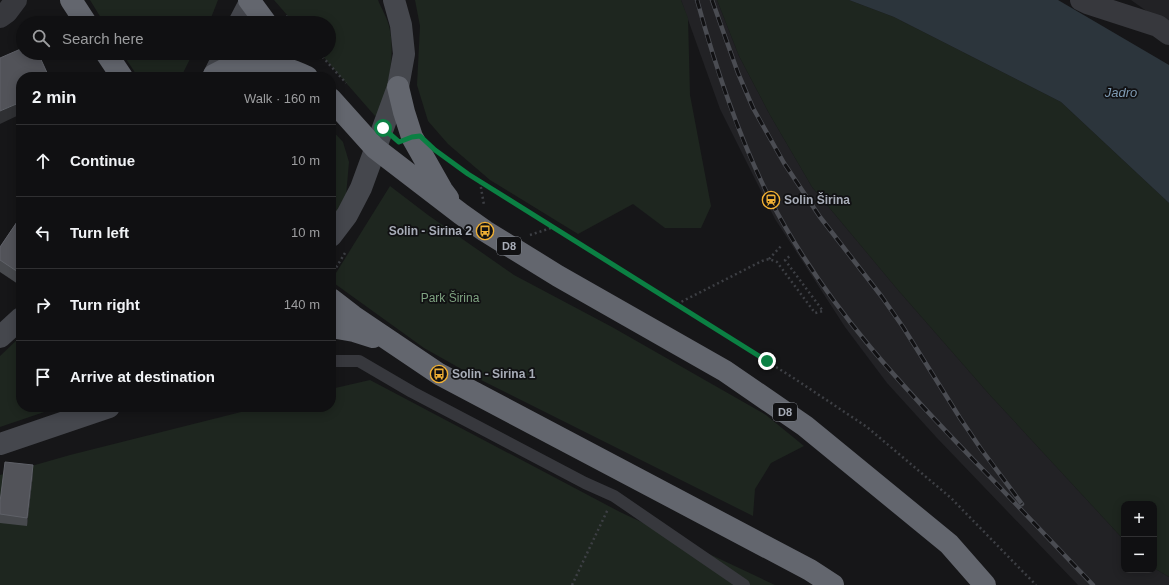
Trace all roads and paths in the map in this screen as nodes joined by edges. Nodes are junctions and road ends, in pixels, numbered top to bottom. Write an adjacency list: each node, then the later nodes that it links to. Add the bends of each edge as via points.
1 (16, 0): 9 (street)
2 (71, 0): 6 (highway)
3 (250, 0): 7 (main road); 8 (highway)
4 (394, 0): 24 (main road, via 401,25 404,54)
5 (1081, 0): 10 (street, via 1158,26)
6 (81, 16)
7 (242, 16)
8 (261, 16)
9 (0, 17)
10 (1169, 34)
11 (99, 60): 16 (highway)
12 (111, 60): 17 (highway)
13 (221, 60): 18 (main road)
14 (297, 60): 21 (highway)
15 (325, 60): 23 (path)
16 (103, 72)
17 (119, 72)
18 (215, 72)
19 (221, 72): 20 (highway, via 247,63 276,66)
20 (296, 72)
21 (308, 72)
22 (336, 72): 25 (path)
23 (336, 72)
24 (398, 87): 27 (main road); 31 (highway, via 412,137 442,190)
25 (351, 89)
26 (336, 105): 27 (highway, D8)
27 (375, 148): 31 (highway, D8); 33 (main road, via 361,188)
28 (446, 158): 29 (path)
29 (480, 182): 30 (path); 32 (path)
30 (484, 207)
31 (460, 214): 51 (highway, D8, via 558,276 725,371 805,426 948,544)
32 (554, 227): 34 (path); 39 (path)
33 (336, 229)
34 (529, 235)
35 (782, 245): 37 (path)
36 (790, 256): 37 (path, via 785,260 823,311 815,313 777,262)
37 (769, 259): 39 (path)
38 (336, 303): 43 (highway)
39 (677, 304): 52 (path, via 867,427 951,498)
40 (16, 323): 42 (main road)
41 (336, 329): 43 (highway, via 354,331)
42 (0, 337)
43 (391, 343): 50 (highway, via 439,374 810,570)
44 (336, 361): 47 (lane, via 359,361 412,392)
45 (94, 412): 46 (main road)
46 (0, 444)
47 (614, 496): 48 (path); 49 (lane)
48 (572, 585)
49 (744, 585)
50 (833, 585)
51 (986, 585)
52 (1036, 585)

